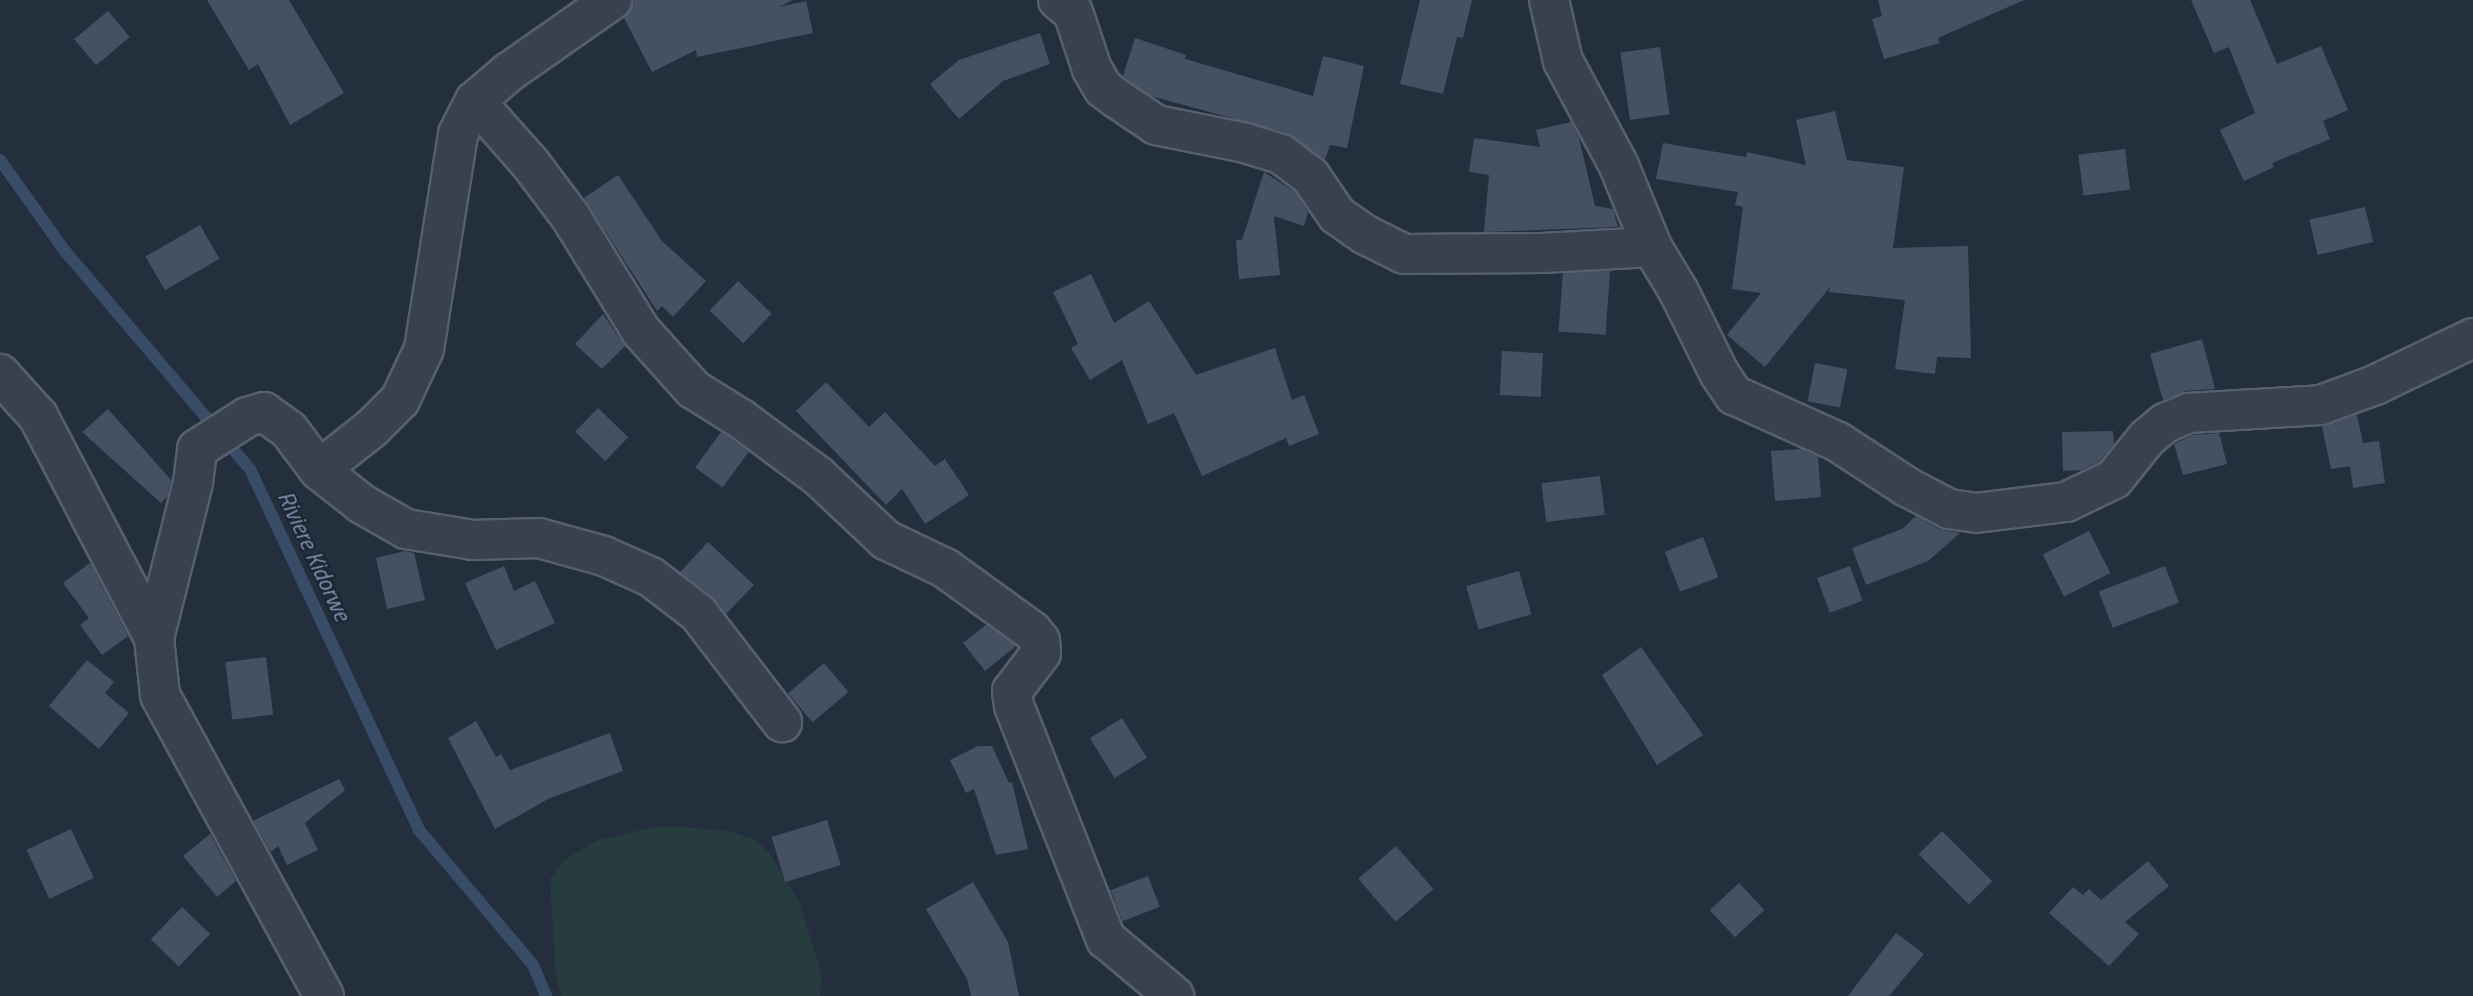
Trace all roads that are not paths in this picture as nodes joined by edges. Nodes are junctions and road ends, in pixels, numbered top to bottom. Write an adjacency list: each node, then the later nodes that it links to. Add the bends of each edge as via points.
1 (612, 0): 4 (street)
2 (1058, 0): 5 (street, via 1073,12 1092,69 1103,88 1116,98 1156,125 1281,154 1311,177 1337,215 1404,254)
3 (1549, 0): 5 (street, via 1563,61 1619,166)
4 (475, 101): 8 (street, via 458,134 424,349 400,400); 12 (street, via 570,216 641,331 693,389 818,475 886,540 945,568 1040,641 1041,653 1012,691 1014,706 1106,939)
5 (1652, 247): 6 (street, via 1734,395 1838,442 1949,509 1976,513 2066,502 2093,491 2114,479 2165,423 2188,413 2321,405)
6 (2473, 338)
7 (0, 374): 9 (street, via 38,416)
8 (319, 470): 9 (street, via 289,430 264,412 247,417 197,449 193,483); 10 (street, via 362,504 406,529 473,540 539,538 604,556 651,578 698,613)
9 (154, 638): 11 (street, via 160,695)
10 (782, 722)
11 (324, 996)
12 (1174, 996)

